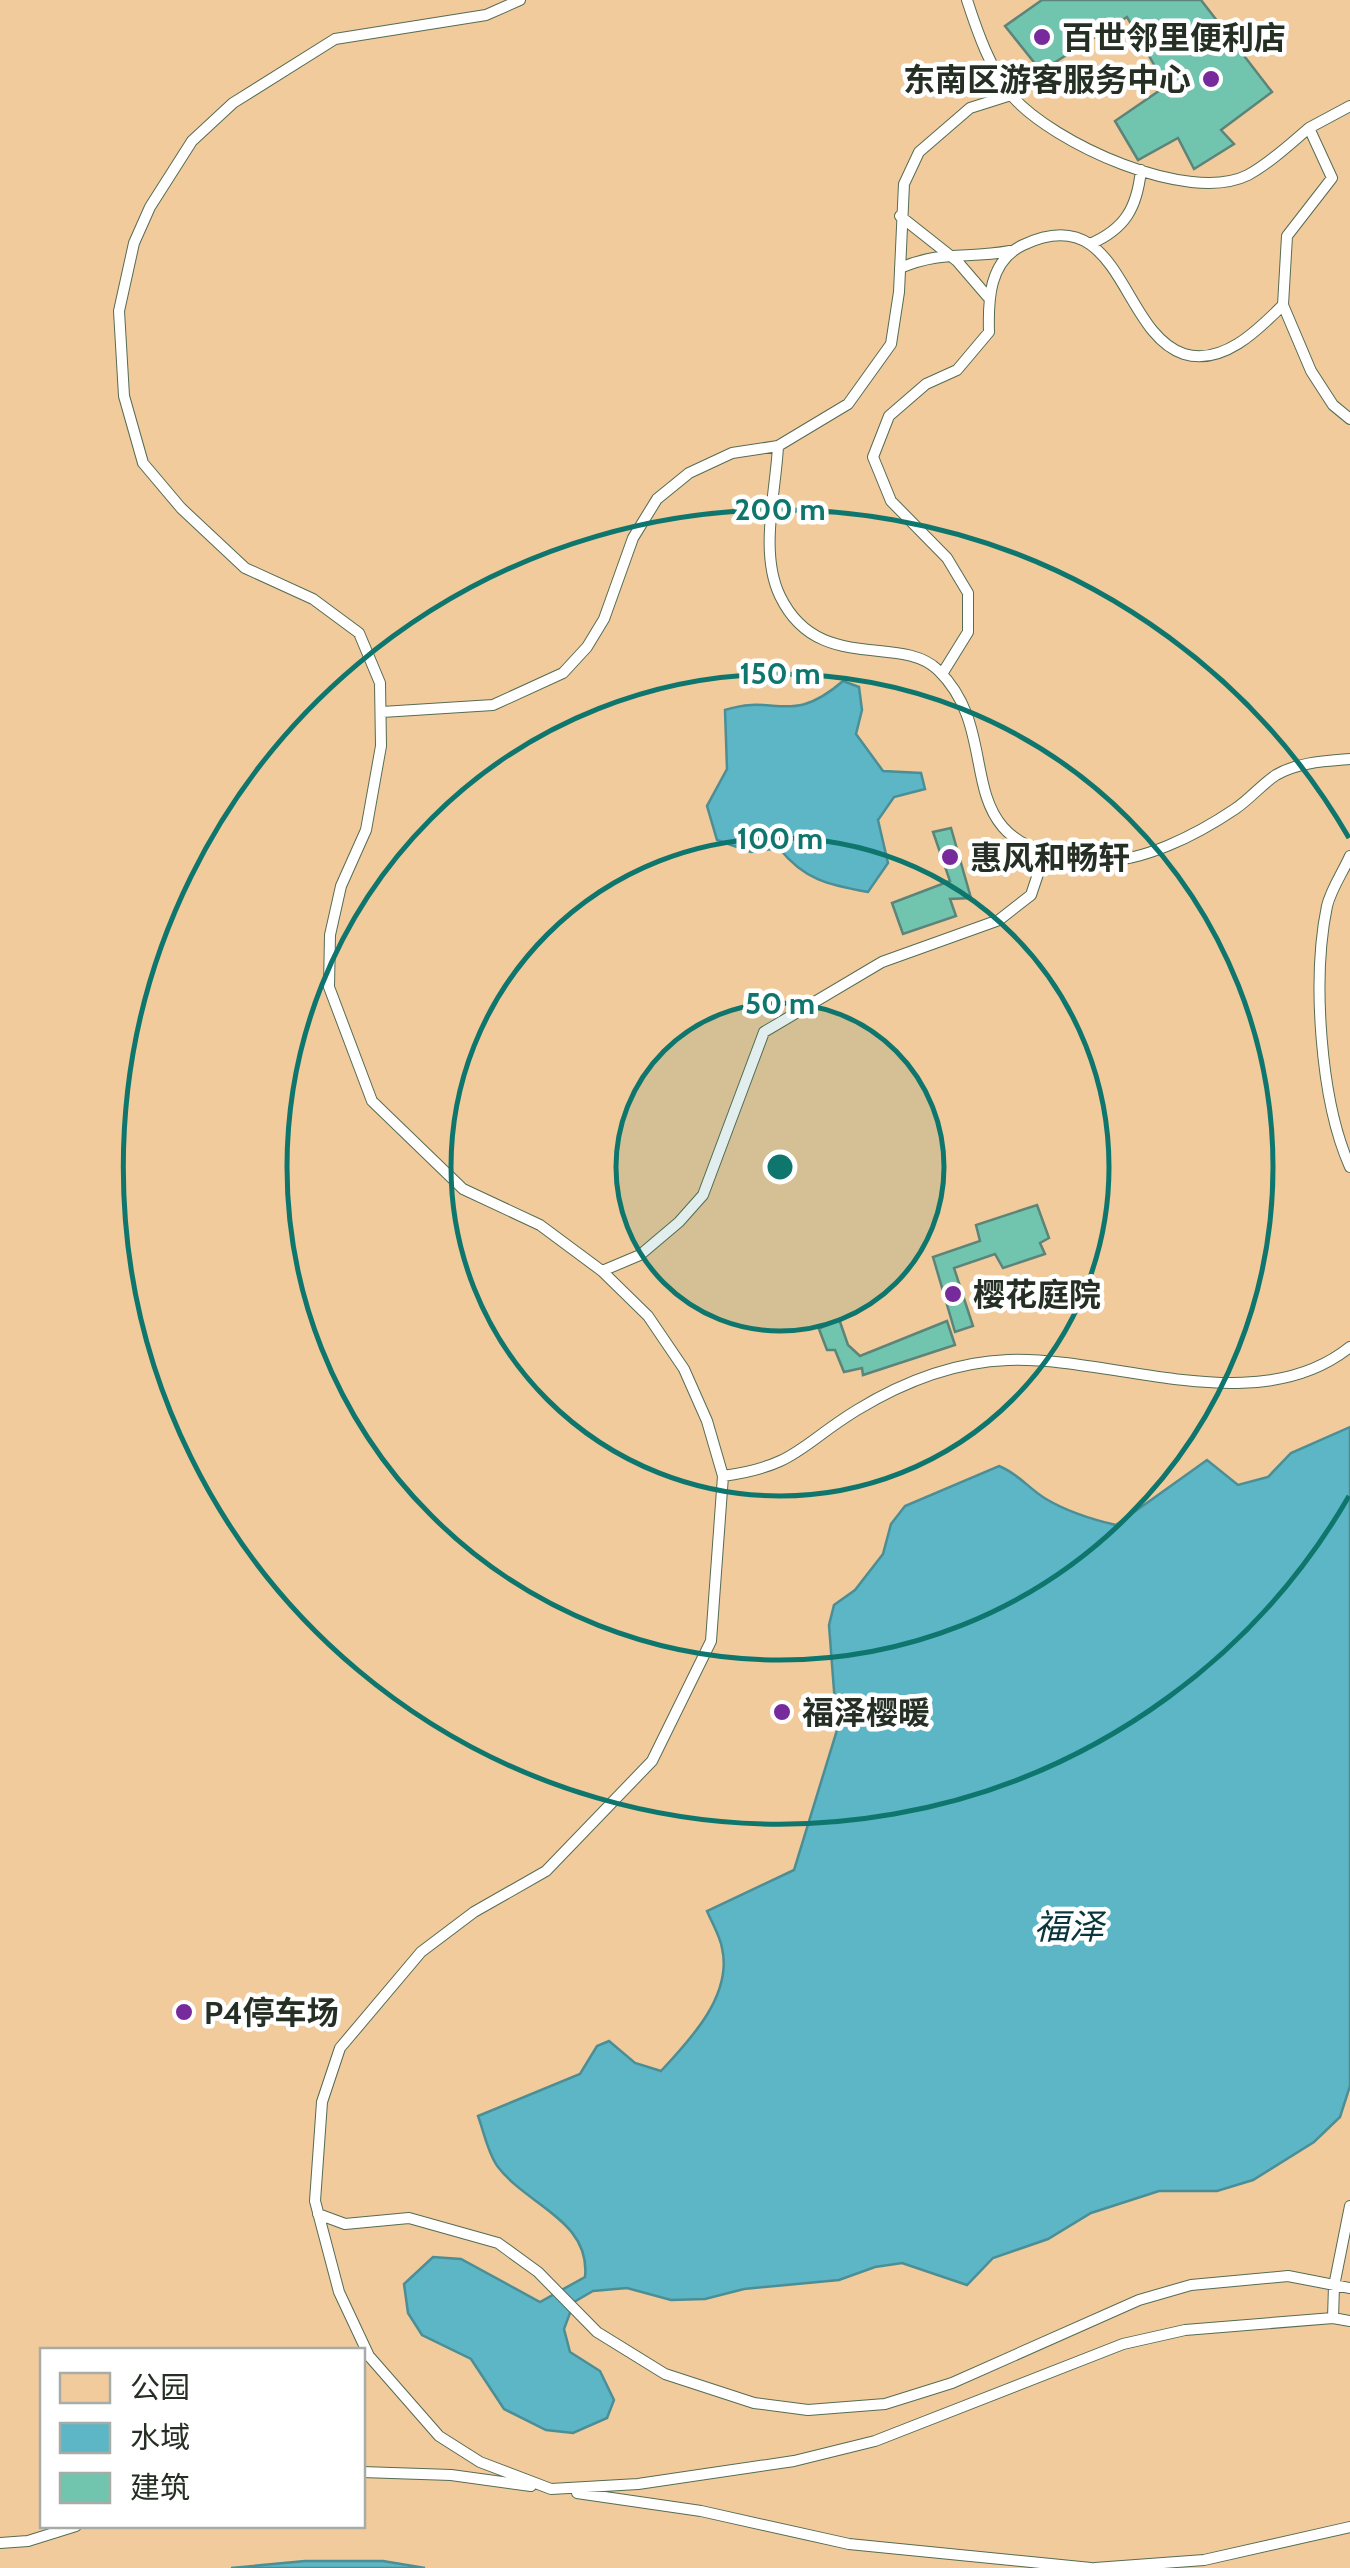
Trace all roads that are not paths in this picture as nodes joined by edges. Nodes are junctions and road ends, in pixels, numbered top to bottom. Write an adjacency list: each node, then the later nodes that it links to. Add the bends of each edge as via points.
1 (520, 0): 17 (lane, via 486,15 335,40 233,103 192,142 150,207 134,243 119,311 124,396 143,464 245,568 313,599 360,633 380,683)
2 (967, 0): 3 (lane)
3 (1011, 95): 6 (lane, via 1057,136); 7 (lane, via 970,108 919,152 904,184)
4 (1350, 106): 5 (lane)
5 (1308, 128): 6 (lane, via 1246,176 1205,184); 13 (lane, via 1332,178 1286,236)
6 (1140, 170): 8 (lane, via 1128,217 1113,234)
7 (900, 216): 10 (lane); 11 (lane)
8 (1090, 244): 9 (lane, via 1039,237); 13 (lane, via 1114,264 1161,340 1186,355 1220,353)
9 (1010, 251): 10 (lane, via 972,258); 12 (lane)
10 (948, 253): 11 (lane); 12 (lane)
11 (900, 268): 15 (lane, via 891,344 848,404)
12 (988, 298): 16 (lane, via 989,332 974,355 890,416 873,457 891,501 947,558 968,593 968,632)
13 (1284, 305): 14 (lane, via 1311,371)
14 (1350, 419)
15 (778, 446): 16 (lane, via 772,562 788,608 806,632 855,650 932,664); 17 (lane, via 732,453 689,473 657,499 632,538 604,619 562,673 494,705)
16 (942, 674): 19 (lane, via 960,702 993,814 1013,840)
17 (382, 712): 22 (lane, via 366,830 341,886 330,935 329,987 372,1101 463,1189 540,1225)
18 (1350, 759): 19 (lane, via 1278,774 1192,835 1148,852 1096,862)
19 (1046, 850): 22 (lane, via 1031,895 999,920 882,962 764,1032 703,1195 640,1255)
20 (1350, 856): 21 (lane, via 1327,903 1321,990 1328,1083)
21 (1350, 1167)
22 (602, 1271): 24 (lane, via 648,1316 684,1369)
23 (1347, 1353): 24 (lane, via 1261,1383 1231,1384 1077,1362 963,1364 860,1408 794,1458)
24 (724, 1476): 26 (lane, via 711,1641 676,1718 652,1760 546,1871 421,1952 340,2048 322,2102)
25 (1350, 2206): 27 (lane)
26 (318, 2214): 27 (lane, via 346,2224 409,2218 498,2242 597,2332 665,2374 754,2403 808,2410 886,2404 1191,2285 1288,2276); 32 (lane, via 339,2292 369,2356 402,2399 439,2436 480,2462)
27 (1334, 2286): 28 (lane); 29 (lane)
28 (1350, 2288)
29 (1332, 2318): 30 (lane); 32 (lane, via 1186,2330 1123,2344 875,2441 794,2461)
30 (1350, 2321)
31 (365, 2472): 32 (lane)
32 (551, 2489): 36 (lane, via 701,2511 850,2544)
33 (70, 2528): 35 (lane)
34 (1350, 2528): 36 (lane, via 1204,2560)
35 (0, 2543)
36 (1093, 2568)

